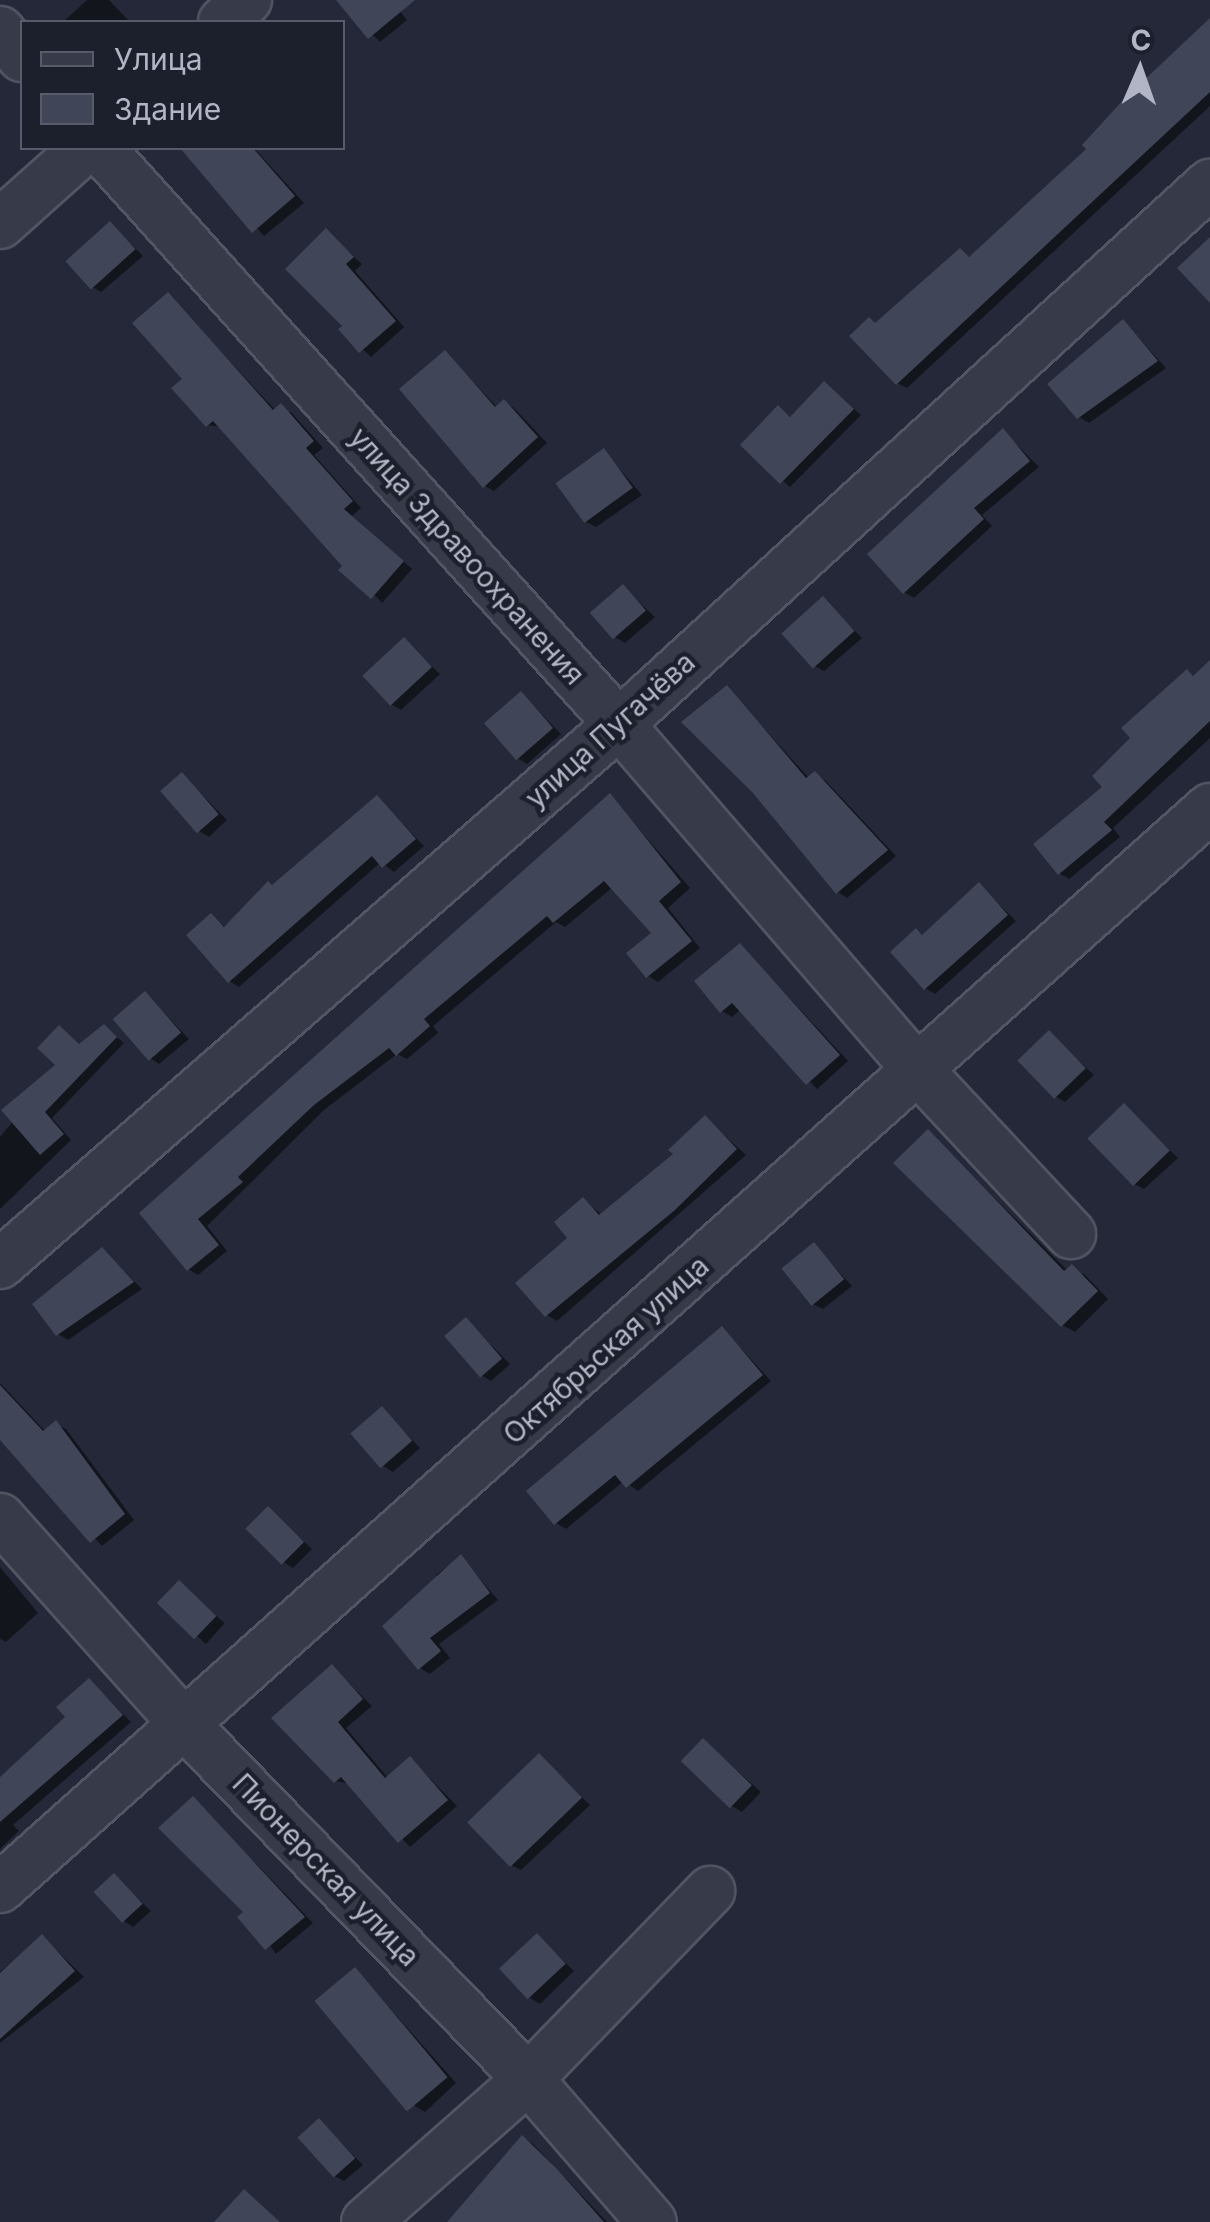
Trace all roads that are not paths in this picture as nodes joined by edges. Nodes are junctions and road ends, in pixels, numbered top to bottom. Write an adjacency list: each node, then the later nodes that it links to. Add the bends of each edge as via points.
1 (247, 0): 2 (street)
2 (225, 20)
3 (0, 31): 4 (street)
4 (20, 56)
5 (84, 150): 8 (street)
6 (102, 150): 9 (street, улица Здравоохранения)
7 (1210, 184): 9 (street, улица Пугачёва)
8 (0, 224)
9 (618, 724): 11 (street, улица Здравоохранения); 13 (street, улица Пугачёва)
10 (1210, 808): 11 (street, Октябрьская улица)
11 (918, 1071): 12 (street, улица Здравоохранения); 15 (street, Октябрьская улица)
12 (1072, 1234)
13 (0, 1264)
14 (0, 1518): 15 (street, Пионерская улица)
15 (186, 1726): 16 (street, Октябрьская улица); 18 (street, Пионерская улица)
16 (0, 1888)
17 (710, 1890): 18 (street)
18 (528, 2079): 19 (street); 20 (street, Пионерская улица)
19 (366, 2222)
20 (652, 2222)

